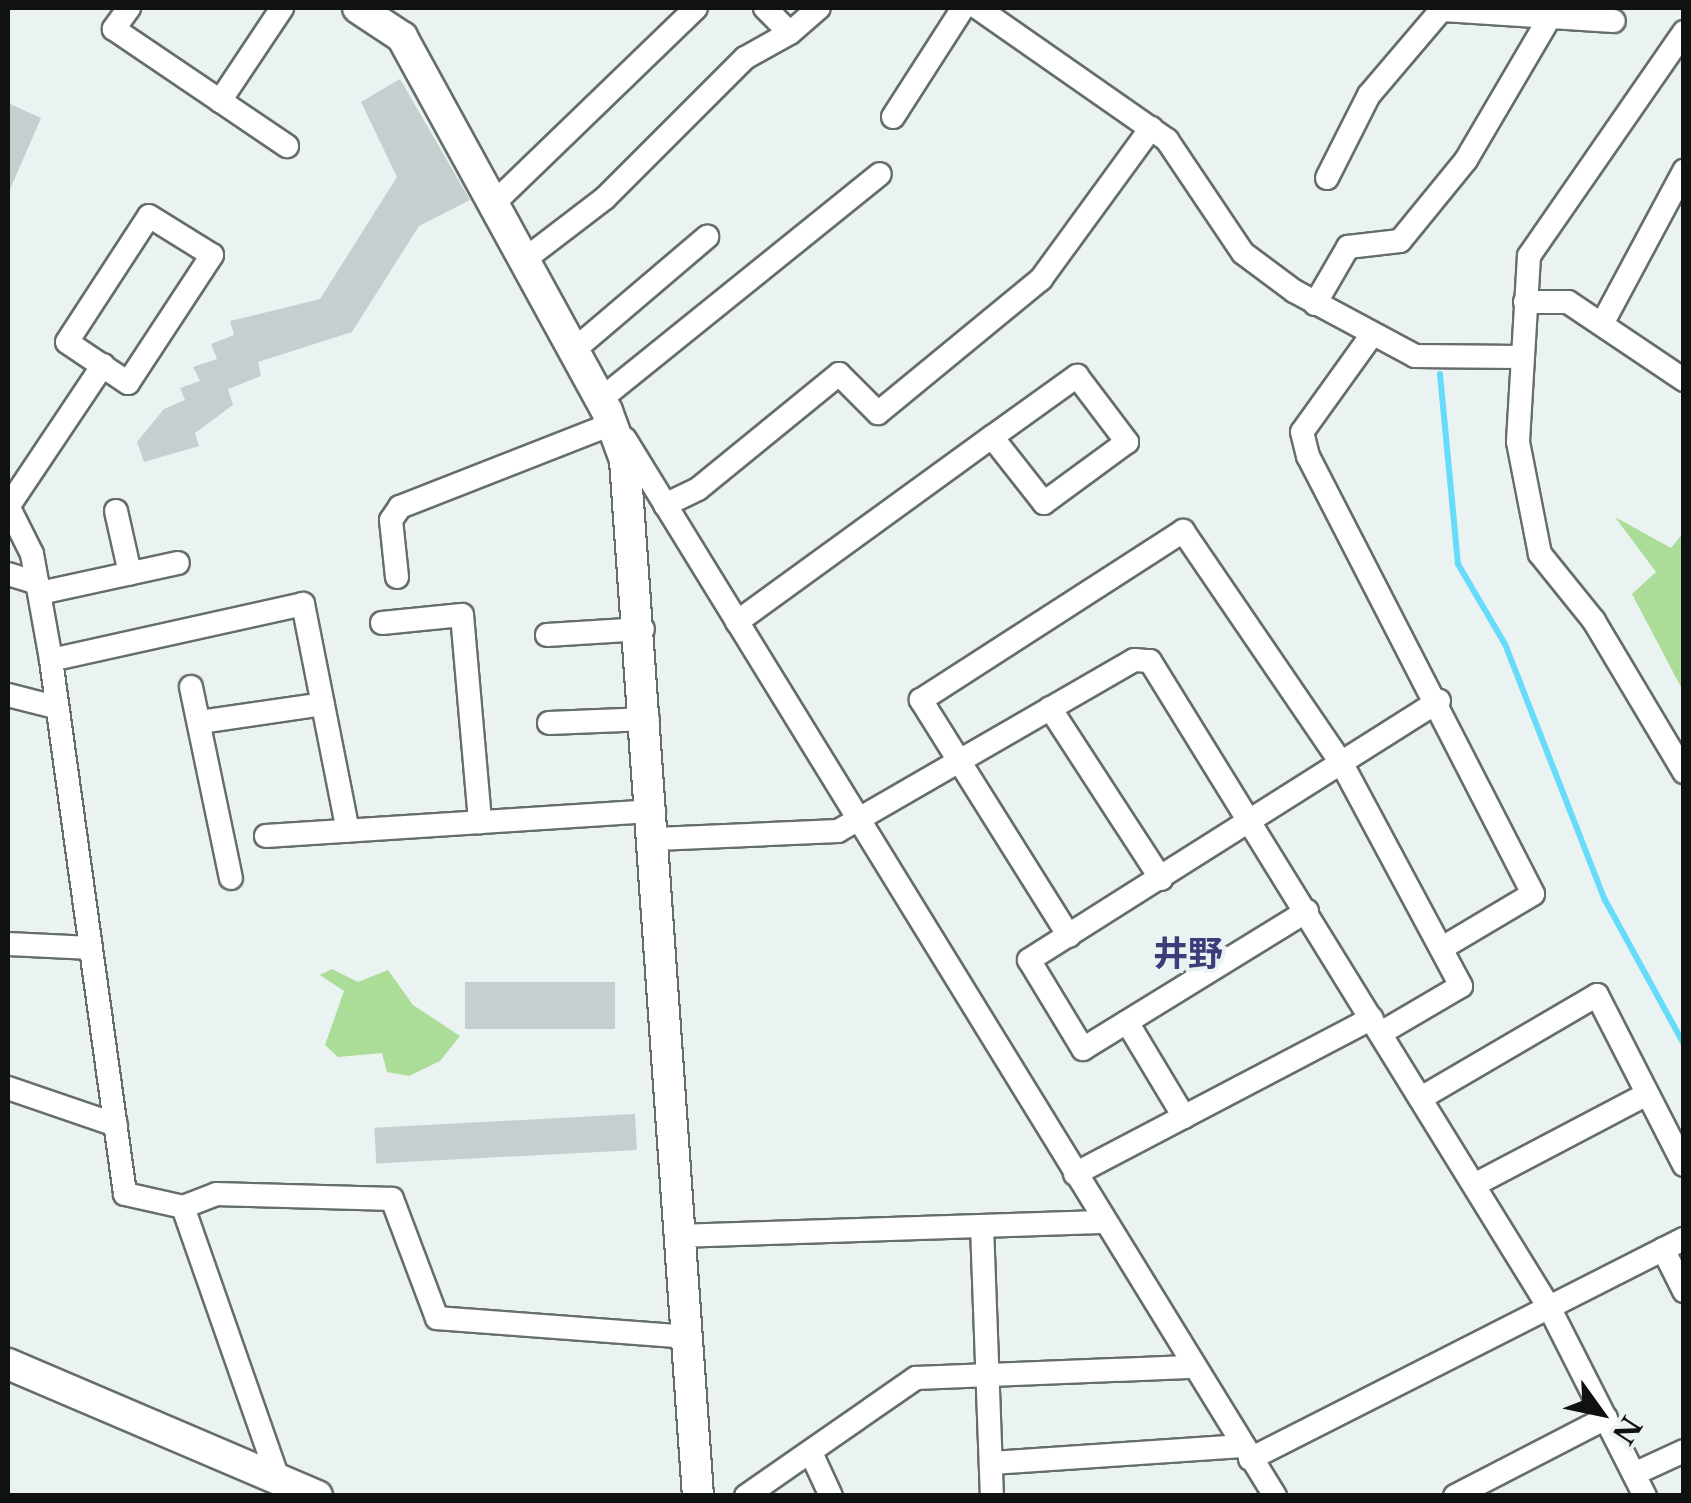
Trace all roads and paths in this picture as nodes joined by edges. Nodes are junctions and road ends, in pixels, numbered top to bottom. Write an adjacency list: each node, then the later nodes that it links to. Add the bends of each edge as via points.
1 (128, 8): 14 (street, via 114,29)
2 (282, 8): 14 (street)
3 (358, 8): 21 (street, via 402,37)
4 (696, 8): 21 (street)
5 (765, 8): 13 (street)
6 (819, 8): 13 (street)
7 (963, 8): 15 (street)
8 (978, 8): 16 (street)
9 (1443, 9): 10 (street); 20 (street, via 1369,95)
10 (1550, 17): 11 (street); 25 (street, via 1466,160 1400,240 1348,247)
11 (1614, 21)
12 (1684, 32): 24 (street, via 1529,256)
13 (790, 33): 23 (street, via 745,58 606,198)
14 (220, 100): 17 (street)
15 (894, 117)
16 (1151, 128): 25 (street, via 1243,253); 34 (street, via 1042,279 878,413 839,374 698,489)
17 (287, 146)
18 (1684, 171): 26 (street)
19 (880, 174): 32 (street)
20 (1327, 178)
21 (493, 204): 23 (street)
22 (707, 237): 28 (street)
23 (524, 260): 28 (street)
24 (1525, 302): 26 (street, via 1568,302); 29 (street)
25 (1315, 304): 27 (street)
26 (1602, 324): 31 (street)
27 (1372, 336): 29 (street, via 1415,356); 49 (street, via 1302,432)
28 (574, 350): 32 (street)
29 (1520, 357): 58 (street, via 1518,442 1540,554 1594,621)
30 (103, 365): 30 (street, via 68,342 149,216 212,255 128,383); 35 (street)
31 (1684, 380)
32 (606, 411): 34 (street); 40 (street, via 400,507 391,520); 44 (street, via 636,532)
33 (992, 437): 33 (street, via 1044,502 1127,442 1077,376); 42 (street)
34 (665, 505): 42 (street)
35 (8, 507): 41 (street)
36 (116, 511): 38 (street)
37 (178, 563): 38 (street)
38 (130, 573): 41 (street)
39 (8, 574): 41 (street)
40 (397, 577)
41 (39, 588): 46 (street)
42 (737, 622): 59 (street)
43 (382, 623): 60 (street, via 462,615)
44 (642, 629): 45 (street); 53 (street)
45 (546, 635)
46 (52, 660): 50 (street, via 303,604); 51 (street)
47 (191, 687): 54 (street)
48 (8, 694): 51 (street)
49 (1439, 701): 57 (street); 71 (street, via 1532,894)
50 (323, 704): 54 (street); 63 (street)
51 (55, 707): 70 (street)
52 (1050, 708): 56 (street); 61 (street, via 1134,660 1150,661); 66 (street)
53 (648, 718): 55 (street); 62 (street)
54 (200, 722): 65 (street)
55 (548, 723)
56 (957, 762): 57 (street, via 921,700 1183,530); 59 (street); 68 (street)
57 (1342, 764): 61 (street); 71 (street)
58 (1684, 772)
59 (858, 819): 62 (street, via 838,831); 80 (street)
60 (480, 822): 62 (street); 63 (street)
61 (1253, 822): 66 (street); 67 (street)
62 (655, 825): 85 (street)
63 (348, 831): 64 (street)
64 (266, 836)
65 (231, 878)
66 (1161, 879): 68 (street)
67 (1307, 911): 72 (street); 73 (street)
68 (1069, 936): 72 (street, via 1029,960 1084,1049)
69 (8, 944): 70 (street)
70 (91, 948): 78 (street)
71 (1442, 948): 73 (street, via 1461,986)
72 (1127, 1022): 77 (street)
73 (1376, 1025): 76 (street); 77 (street)
74 (8, 1088): 78 (street)
75 (1648, 1094): 76 (street, via 1596,995); 79 (street); 81 (street)
76 (1421, 1098): 81 (street)
77 (1184, 1117): 80 (street)
78 (116, 1125): 82 (street, via 125,1194)
79 (1684, 1165)
80 (1075, 1174): 83 (street)
81 (1474, 1185): 88 (street)
82 (183, 1207): 89 (street, via 216,1194 392,1198 437,1318); 98 (street)
83 (1104, 1222): 84 (street); 91 (street)
84 (982, 1226): 85 (street); 92 (street)
85 (681, 1236): 89 (street)
86 (1673, 1244): 87 (street); 88 (street)
87 (1684, 1290)
88 (1550, 1308): 93 (street); 95 (street)
89 (688, 1337): 101 (street)
90 (8, 1364): 98 (street)
91 (1194, 1367): 92 (street); 95 (street)
92 (989, 1375): 96 (street, via 916,1378); 97 (street)
93 (1606, 1418): 99 (street); 106 (street)
94 (1684, 1451): 99 (street)
95 (1246, 1453): 97 (street); 105 (street)
96 (812, 1455): 102 (street); 103 (street)
97 (992, 1463): 104 (street)
98 (278, 1478): 100 (street)
99 (1640, 1485)
100 (317, 1496)
101 (698, 1496)
102 (746, 1496)
103 (831, 1496)
104 (992, 1496)
105 (1275, 1496)
106 (1455, 1496)

